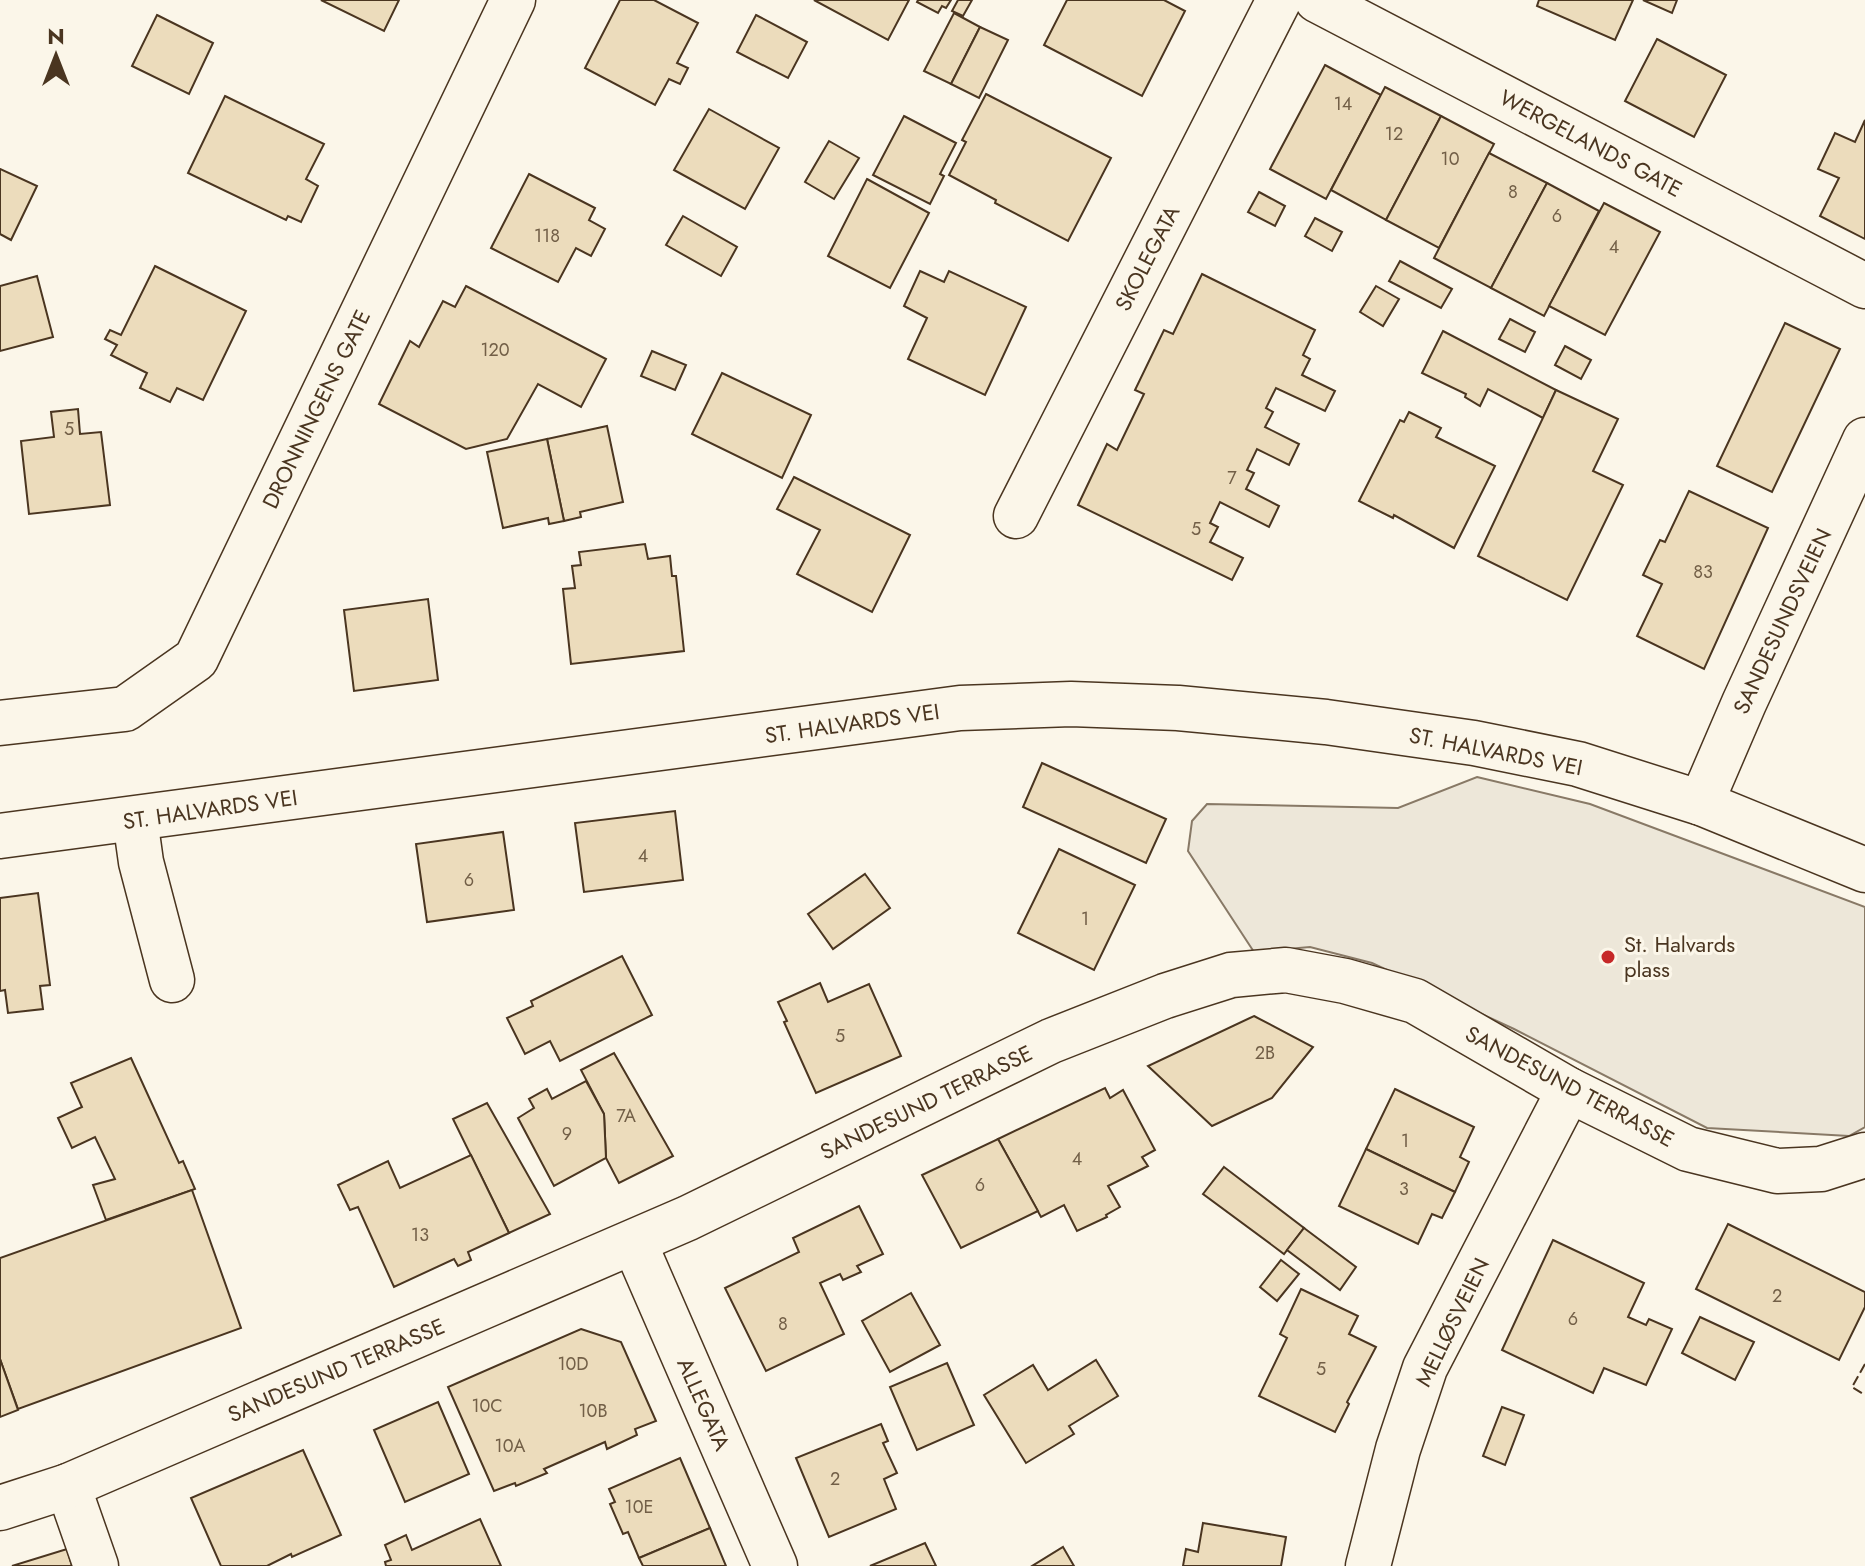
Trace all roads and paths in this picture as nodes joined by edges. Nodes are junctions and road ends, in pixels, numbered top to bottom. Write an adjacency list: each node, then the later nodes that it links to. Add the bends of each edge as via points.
1 (513, 0): 7 (street, DRONNINGENS GATE, via 196,659 125,709)
2 (1279, 0): 6 (street, SKOLEGATA)
3 (1317, 0): 4 (street, WERGELANDS GATE)
4 (1865, 286)
5 (1865, 440): 8 (street, SANDESUNDSVEIEN)
6 (1016, 516)
7 (18, 722)
8 (1701, 803): 9 (street, ST. HALVARDS VEI, via 1578,764 1474,743 1326,722 1071,704 960,708); 11 (street, ST. HALVARDS VEI)
9 (135, 819): 10 (street, ST. HALVARDS VEI); 12 (street)
10 (0, 836)
11 (1865, 870)
12 (172, 980)
13 (1569, 1090): 14 (street, SANDESUND TERRASSE, via 1688,1149 1777,1171 1821,1169); 15 (street, SANDESUND TERRASSE, via 1415,1001 1286,970 1231,975 1051,1041); 20 (street, MELLØSVEIEN, via 1425,1368)
14 (1865, 1155)
15 (634, 1242): 16 (street, SANDESUND TERRASSE); 19 (street, ALLEGATA)
16 (68, 1486): 17 (street, SANDESUND TERRASSE); 18 (street)
17 (0, 1508)
18 (96, 1566)
19 (775, 1566)
20 (1368, 1566)

